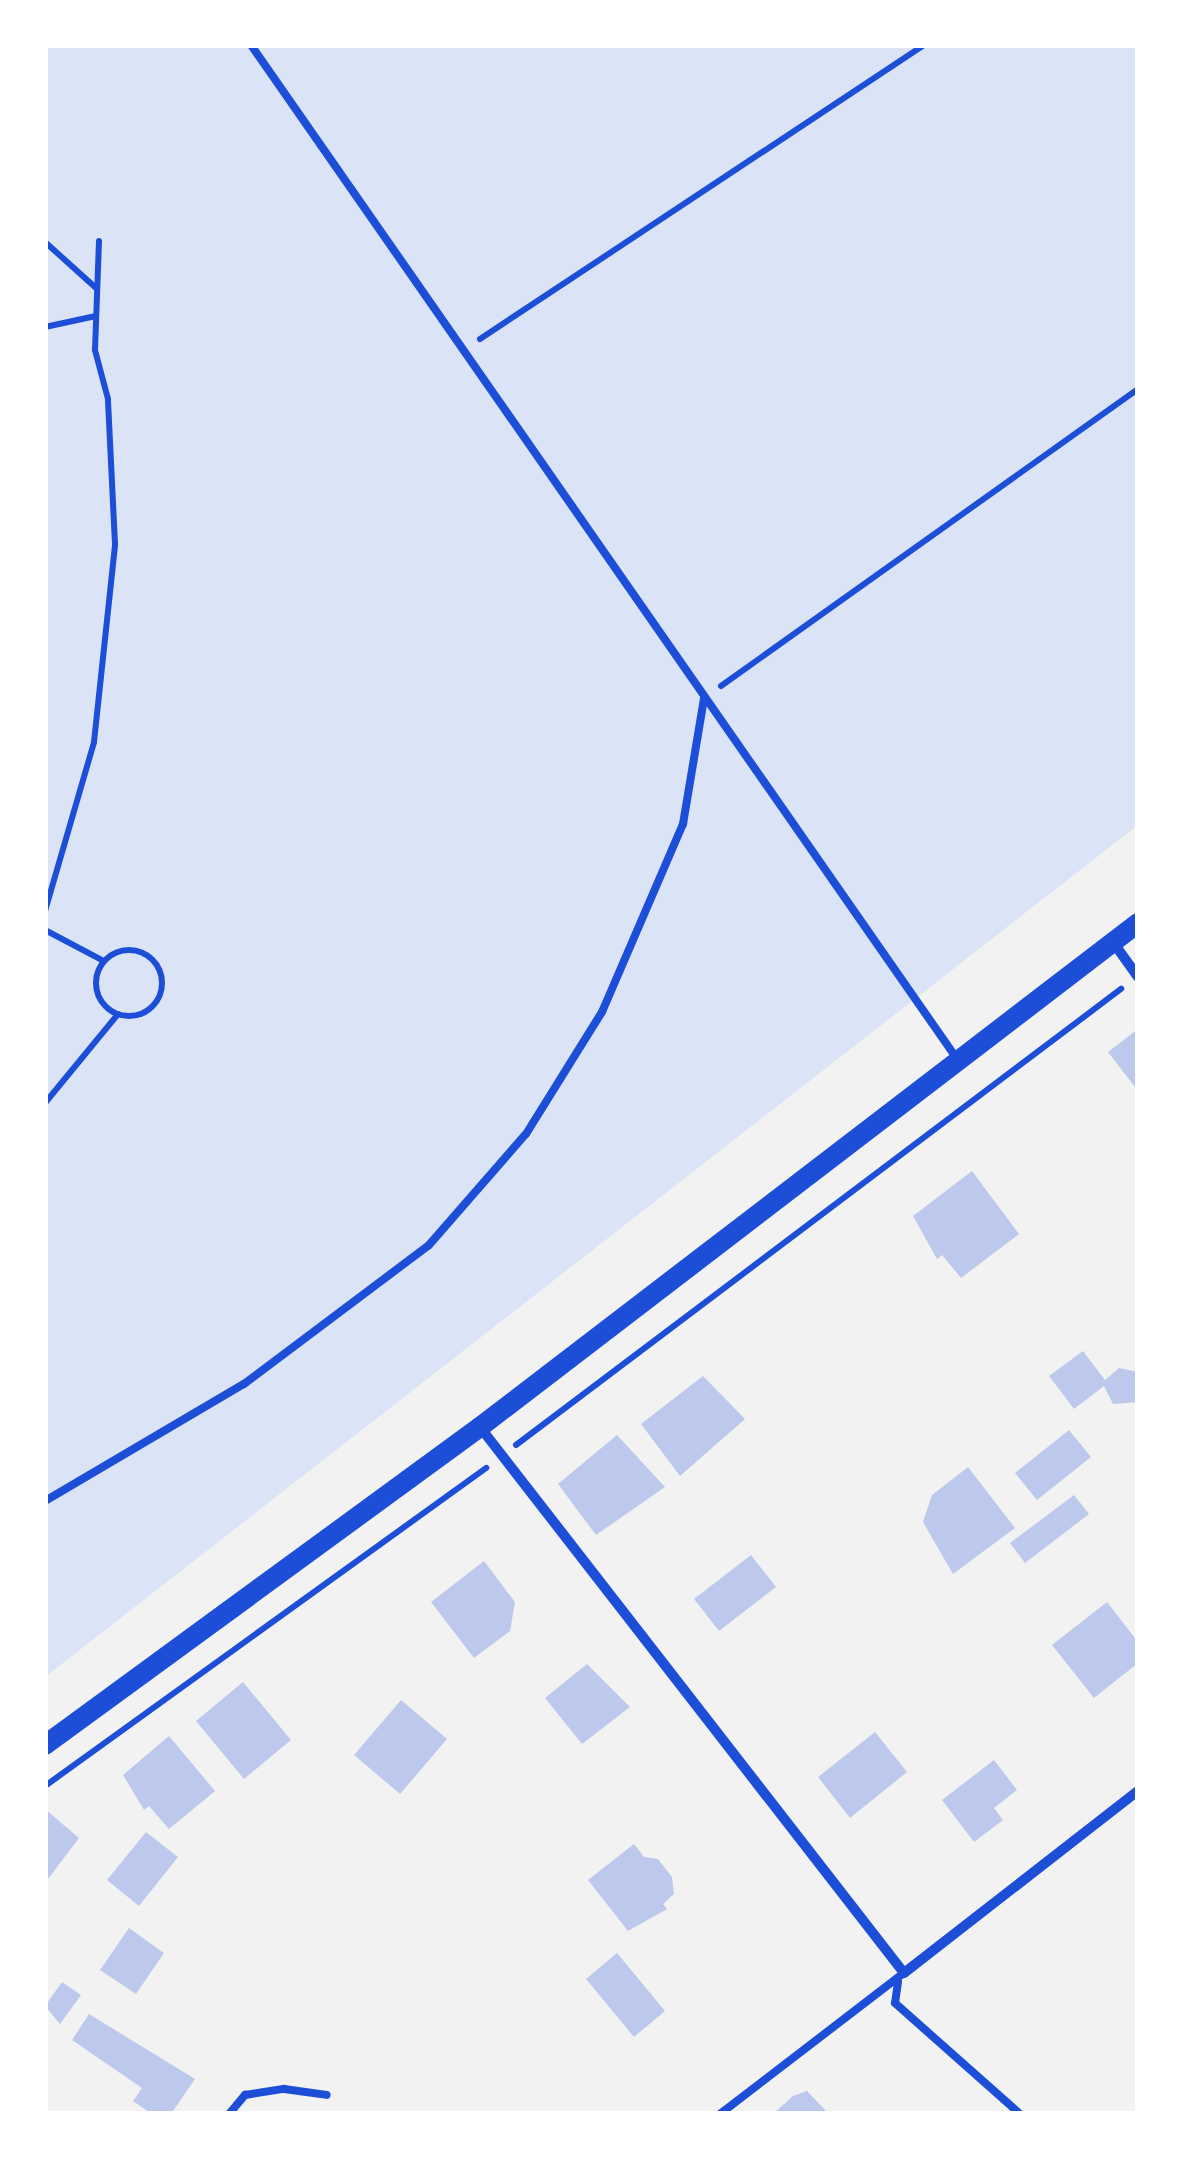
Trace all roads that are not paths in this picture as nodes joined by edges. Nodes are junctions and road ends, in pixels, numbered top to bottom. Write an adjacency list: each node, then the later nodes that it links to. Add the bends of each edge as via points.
1 (251, 45): 2 (lane)
2 (704, 699): 6 (lane); 8 (lane, via 683,824 602,1012 526,1134 429,1245 244,1384)
3 (1138, 923): 4 (main road)
4 (1113, 942): 5 (street); 6 (main road)
5 (1138, 976)
6 (958, 1061): 7 (main road)
7 (480, 1427): 9 (main road); 11 (street)
8 (45, 1501)
9 (45, 1745)
10 (1138, 1791): 11 (street)
11 (904, 1973): 14 (lane); 15 (lane, via 894,1988 895,2003)
12 (327, 2095): 13 (lane, via 284,2089 245,2095)
13 (229, 2114)
14 (720, 2114)
15 (1020, 2114)

